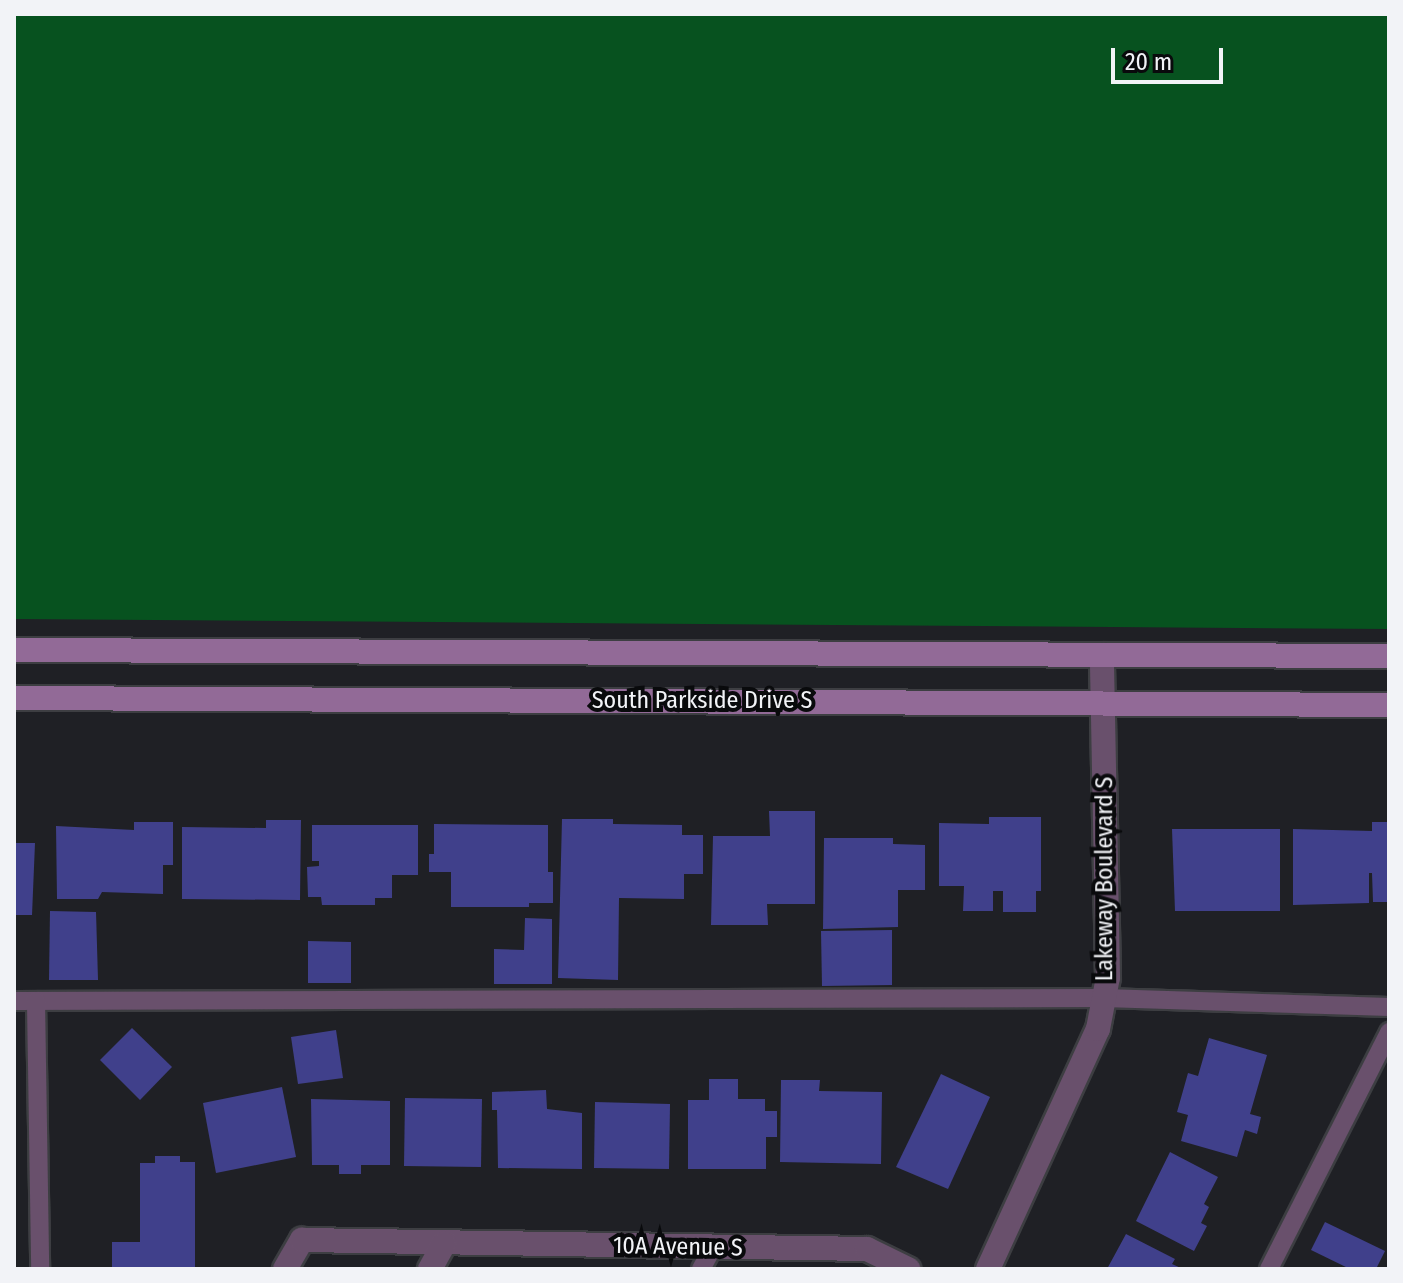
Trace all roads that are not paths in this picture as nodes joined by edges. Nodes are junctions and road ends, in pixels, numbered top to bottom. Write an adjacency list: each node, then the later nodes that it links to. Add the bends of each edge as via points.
1 (14, 650): 2 (main road, South Parkside Drive S)
2 (1102, 655): 3 (main road, South Parkside Drive S); 5 (street, Lakeway Boulevard S)
3 (1389, 656)
4 (14, 698): 5 (main road, South Parkside Drive S)
5 (1104, 703): 6 (main road, South Parkside Drive S); 7 (street, Lakeway Boulevard S)
6 (1389, 705)
7 (1104, 998): 9 (lane); 10 (lane); 18 (street, Lakeway Boulevard S, via 1098,1029)
8 (14, 1001): 9 (lane)
9 (36, 1001): 14 (lane)
10 (1389, 1007)
11 (1389, 1032): 19 (lane)
12 (444, 1244): 13 (street, 10A Avenue S); 15 (street, 10A Avenue S, via 302,1240); 16 (street)
13 (707, 1258): 17 (street, 10A Avenue S, via 867,1249)
14 (40, 1269)
15 (285, 1269)
16 (430, 1269)
17 (908, 1269)
18 (988, 1269)
19 (1269, 1269)

